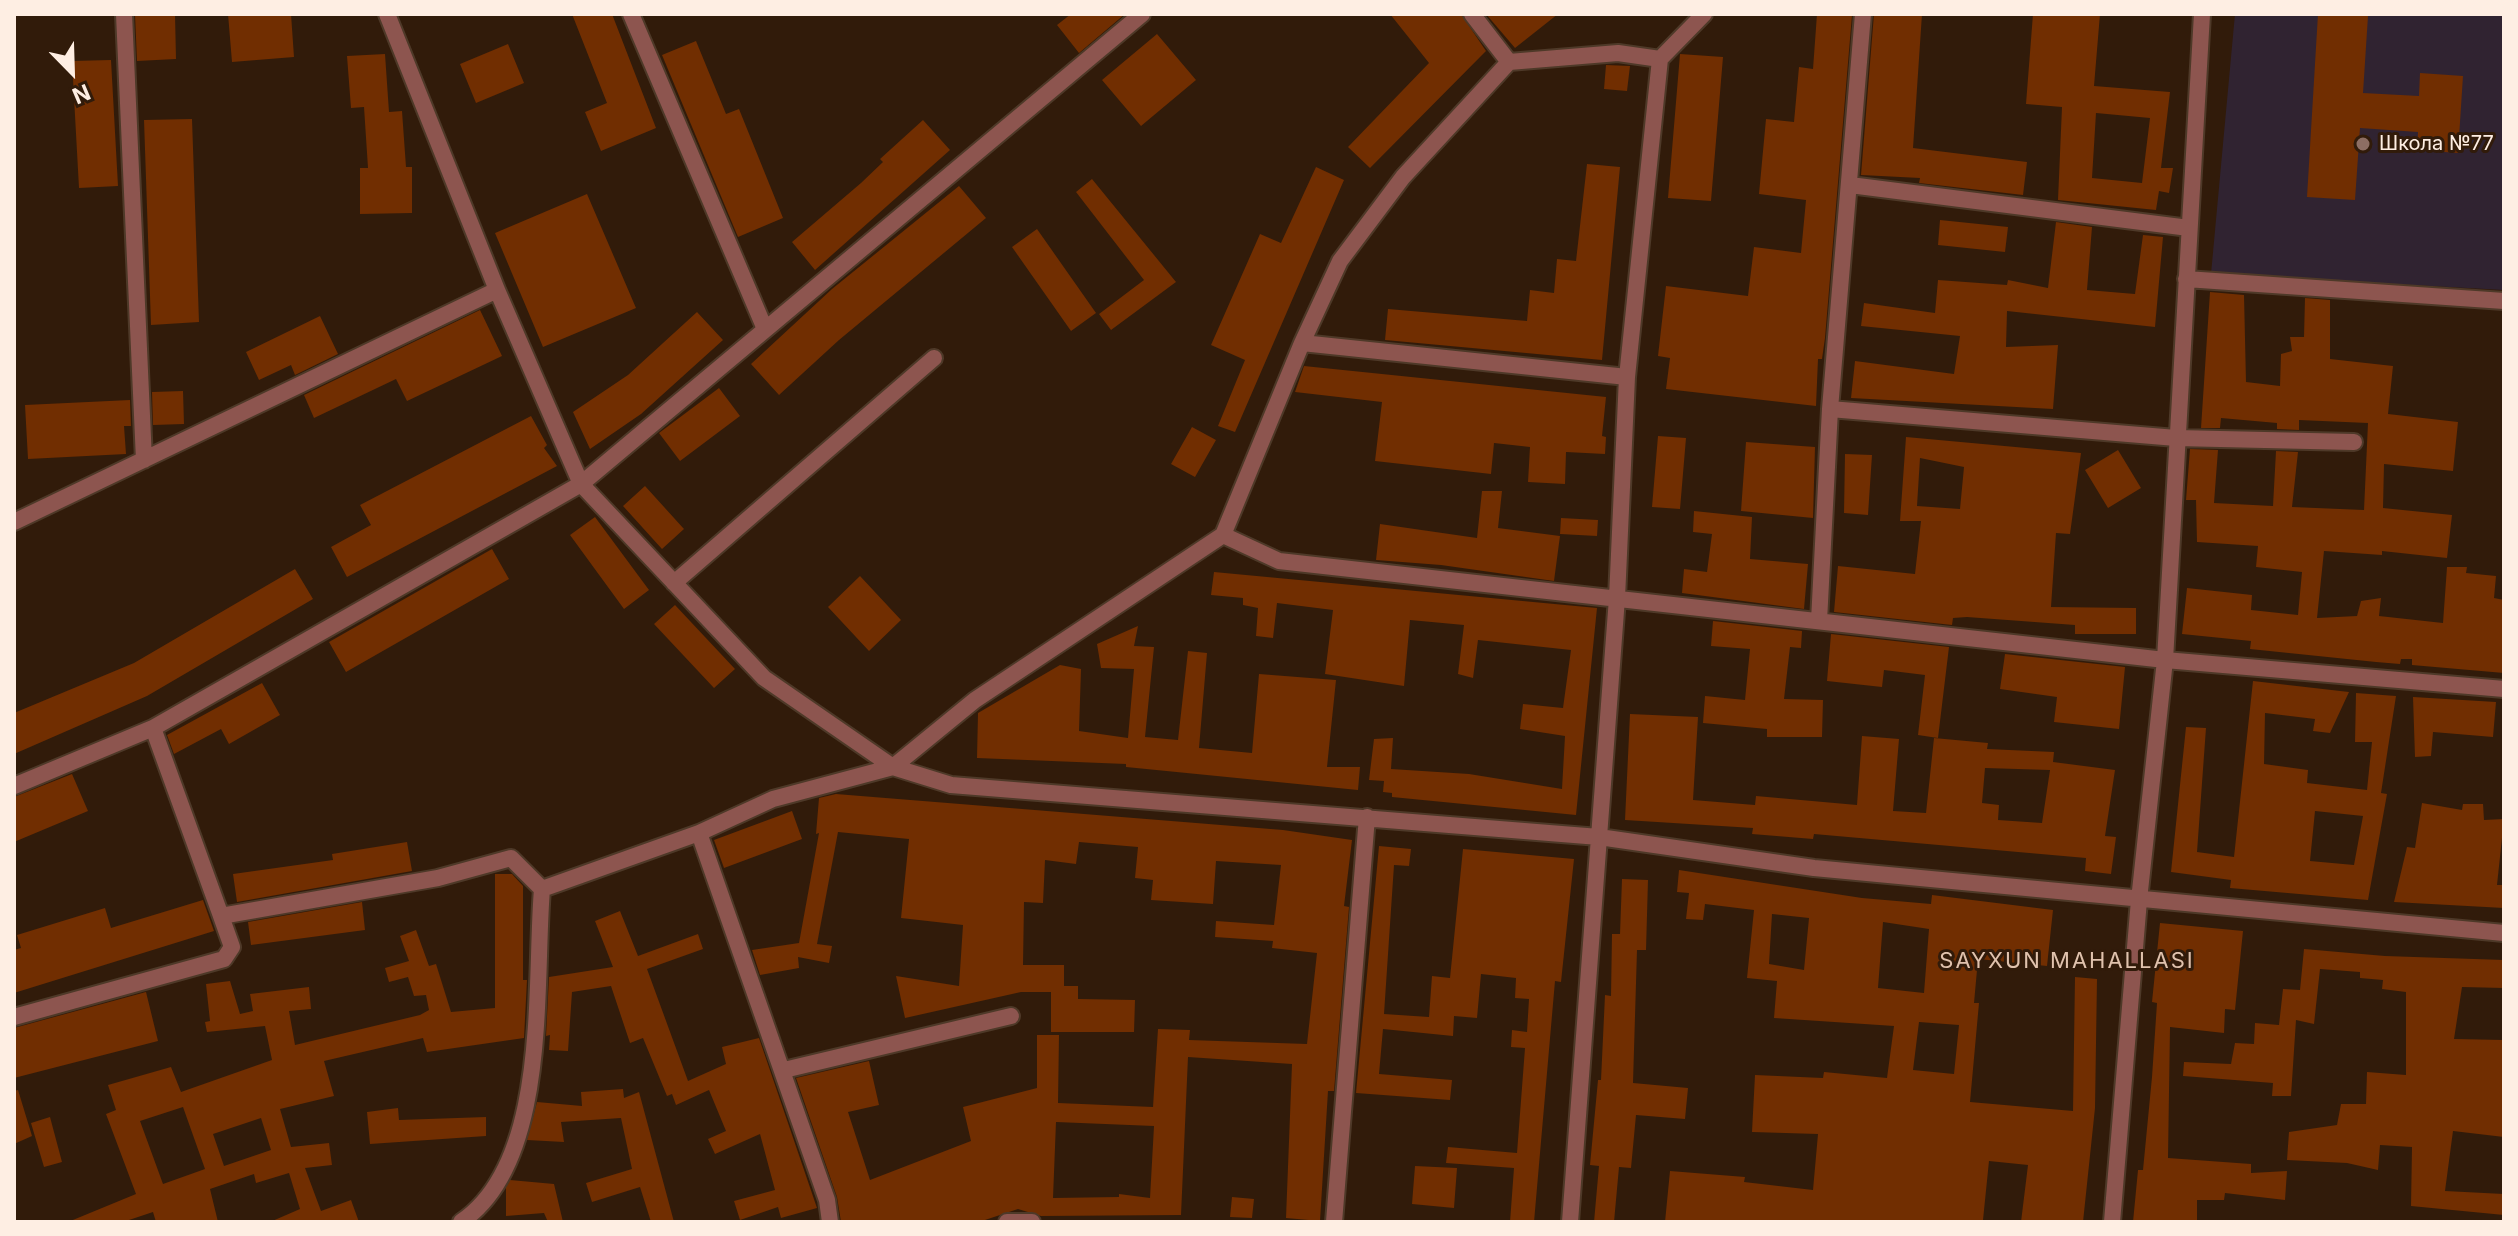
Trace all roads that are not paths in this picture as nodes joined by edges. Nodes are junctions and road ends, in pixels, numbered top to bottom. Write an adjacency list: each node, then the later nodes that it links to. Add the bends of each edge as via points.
1 (124, 14): 23 (street)
2 (387, 14): 14 (street)
3 (631, 14): 16 (street)
4 (1142, 14): 16 (street)
5 (1472, 14): 10 (street)
6 (1704, 14): 9 (street)
7 (1863, 14): 11 (street)
8 (2202, 14): 12 (street)
9 (1660, 59): 10 (street, via 1618,53); 19 (street)
10 (1509, 62): 17 (street, via 1403,177 1340,261)
11 (1850, 185): 12 (street); 20 (street)
12 (2189, 228): 13 (street)
13 (2186, 279): 15 (street); 21 (street)
14 (497, 290): 23 (street); 24 (street)
15 (2504, 301)
16 (765, 329): 24 (street)
17 (1302, 343): 19 (street); 26 (street)
18 (934, 358): 27 (street)
19 (1627, 377): 28 (street)
20 (1830, 409): 21 (street); 29 (street)
21 (2176, 438): 22 (street); 30 (street)
22 (2354, 442)
23 (144, 460): 25 (street)
24 (581, 484): 27 (street); 32 (street)
25 (14, 522)
26 (1223, 535): 28 (street, via 1279,561); 33 (street, via 975,700)
27 (674, 583): 33 (street, via 764,678)
28 (1617, 598): 29 (street); 37 (street)
29 (1819, 621): 30 (street)
30 (2165, 660): 31 (street); 39 (street)
31 (2504, 689)
32 (153, 728): 34 (street); 40 (street)
33 (893, 767): 35 (street, via 951,785); 36 (street, via 773,799)
34 (14, 786)
35 (1367, 817): 37 (street); 49 (street)
36 (699, 833): 38 (street); 44 (street)
37 (1599, 837): 39 (street, via 1814,868); 50 (street)
38 (542, 889): 40 (street, via 511,858 438,878); 45 (street, via 531,1088 501,1183 483,1207)
39 (2139, 900): 41 (street); 51 (street)
40 (221, 916): 43 (street, via 232,947 224,959)
41 (2504, 933)
42 (1011, 1016): 44 (street)
43 (14, 1017)
44 (784, 1070): 46 (street)
45 (461, 1222)
46 (830, 1222)
47 (1007, 1222): 48 (street)
48 (1032, 1222)
49 (1334, 1222)
50 (1570, 1222)
51 (2112, 1222)

